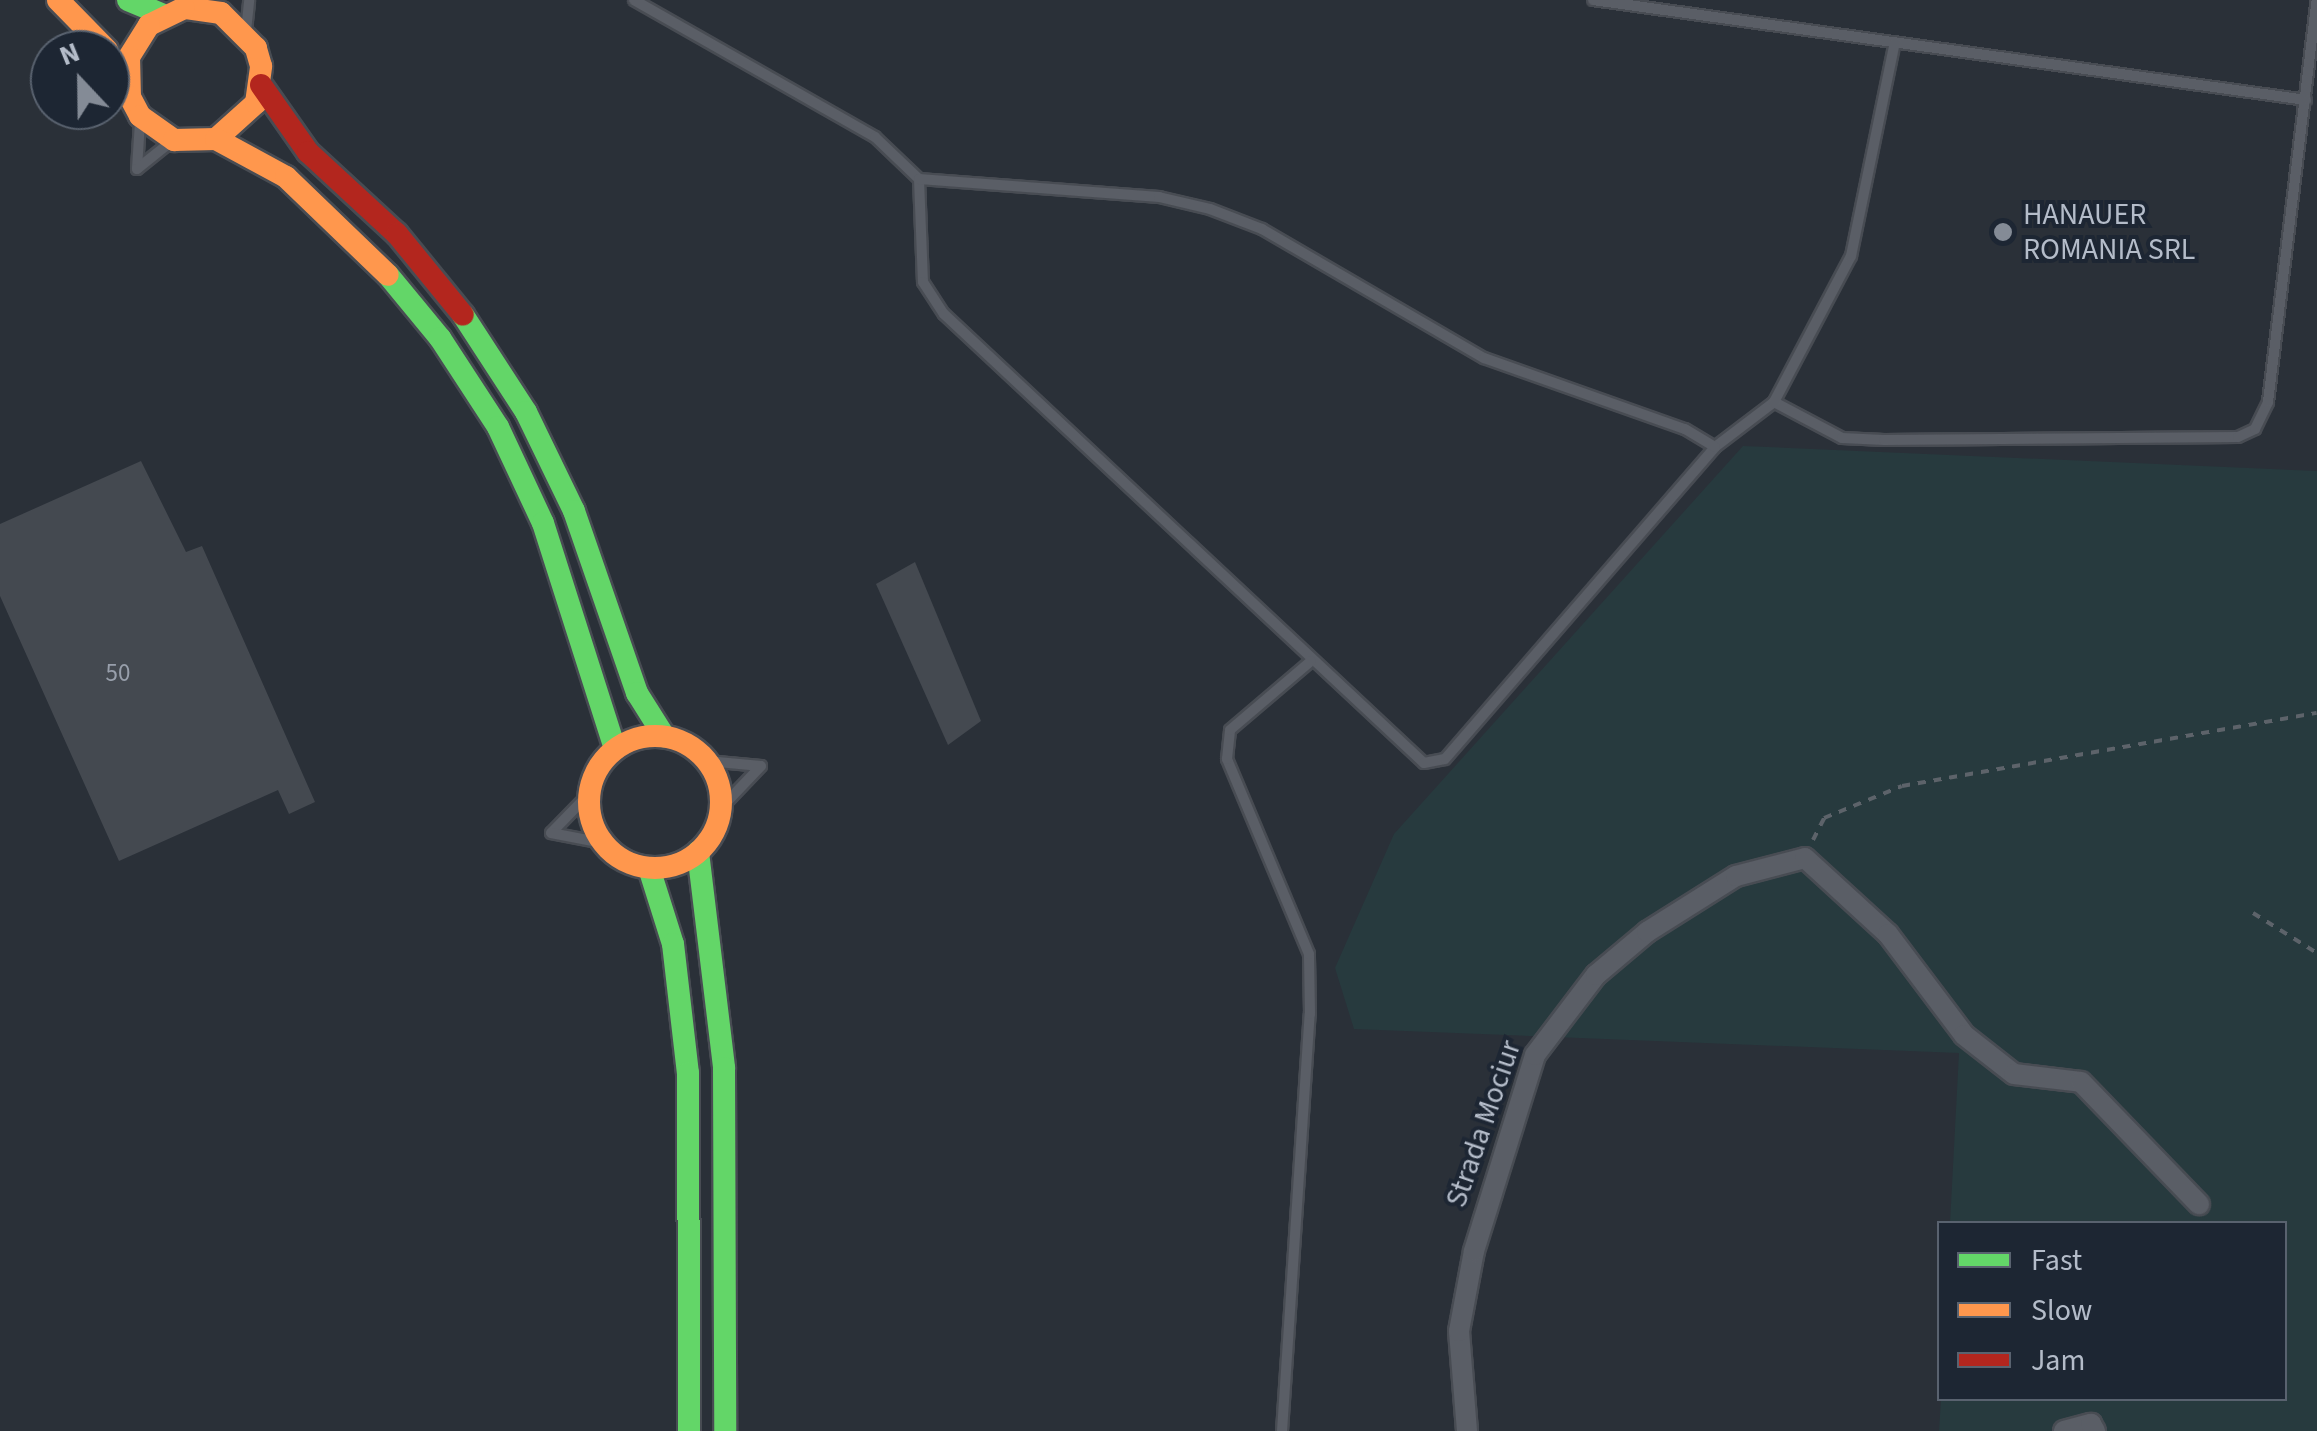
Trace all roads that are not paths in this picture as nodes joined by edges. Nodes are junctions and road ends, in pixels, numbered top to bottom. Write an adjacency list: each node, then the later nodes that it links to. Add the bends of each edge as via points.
1 (58, 0): 9 (street)
2 (128, 0): 8 (street)
3 (249, 0): 10 (lane)
4 (634, 0): 19 (lane, via 876,137)
5 (1594, 0): 11 (lane)
6 (2317, 0): 15 (lane)
7 (213, 4): 8 (street); 10 (street)
8 (164, 14): 12 (street, via 136,40)
9 (87, 30)
10 (246, 32): 13 (street, via 256,48)
11 (1895, 42): 15 (lane); 20 (lane, via 1851,256)
12 (130, 62)
13 (261, 85): 17 (street, via 246,118); 23 (street, via 308,152 397,234 467,319 526,412 626,635 638,693)
14 (130, 87): 16 (street)
15 (2306, 100): 20 (lane, via 2268,402 2255,429 2238,437 1842,438)
16 (140, 116): 18 (street); 18 (lane, via 137,169)
17 (216, 138): 18 (street); 24 (street, via 286,177 374,257 440,338 498,428 544,523)
18 (174, 140)
19 (919, 178): 21 (lane, via 1159,197 1210,209 1262,229 1484,358); 22 (lane, via 922,282 944,314)
20 (1774, 402): 21 (lane)
21 (1716, 446): 22 (lane, via 1445,759 1424,763)
22 (1311, 661): 34 (lane, via 1230,730 1228,759 1309,954)
23 (664, 736): 24 (street); 25 (street)
24 (615, 749): 26 (street)
25 (708, 761): 27 (street); 27 (lane, via 761,766)
26 (589, 794): 28 (street); 28 (lane, via 551,832)
27 (721, 808): 29 (street)
28 (603, 843): 30 (street)
29 (698, 852): 30 (street); 33 (street, via 724,1068)
30 (649, 868): 32 (street, via 673,944 688,1073)
31 (2198, 1204): 35 (street, Strada Mociur, via 2081,1082 2014,1074 1964,1035 1888,934 1805,858 1736,876 1647,932 1562,1011 1535,1054 1479,1234 1459,1330)
32 (689, 1431)
33 (725, 1431)
34 (1282, 1431)
35 (1467, 1431)
36 (2064, 1431): 37 (street, via 2091,1424)
37 (2096, 1431)

